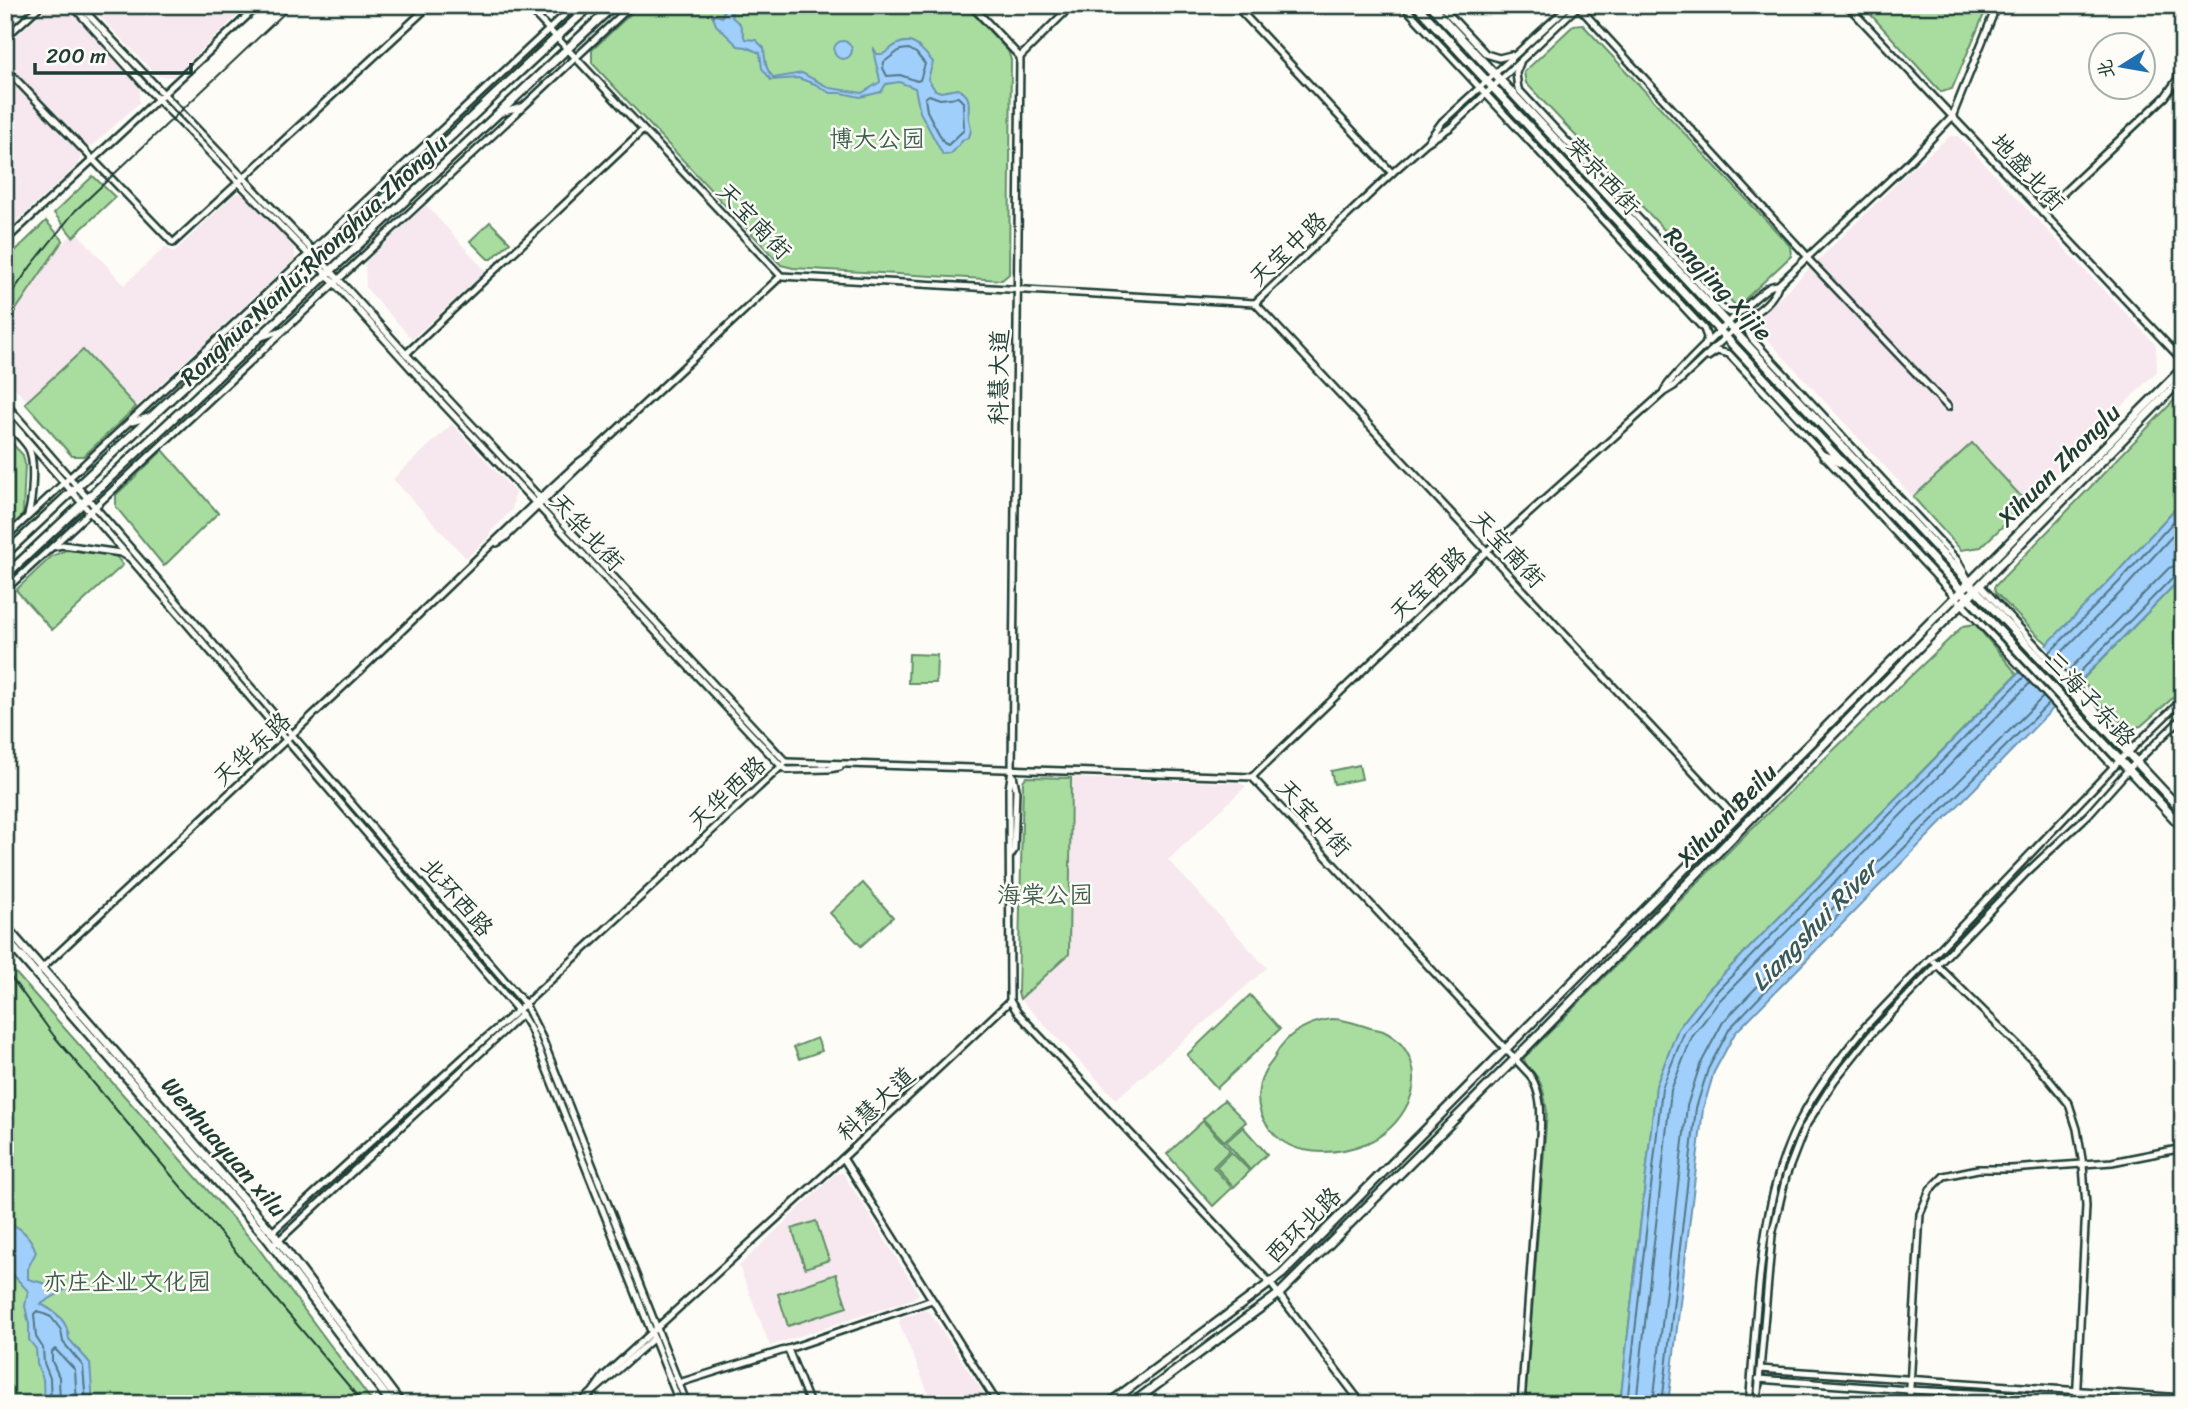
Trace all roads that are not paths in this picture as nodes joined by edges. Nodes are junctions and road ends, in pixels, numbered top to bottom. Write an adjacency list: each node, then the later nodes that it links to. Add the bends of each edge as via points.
1 (41, 5): 24 (street)
2 (72, 5): 37 (street)
3 (79, 5): 37 (street)
4 (259, 5): 37 (street)
5 (430, 5): 45 (street)
6 (526, 5): 22 (street, 天宝南街)
7 (575, 5): 22 (street)
8 (591, 5): 23 (main road, Ronghua Nanlu;Rhonghua Zhonglu)
9 (614, 5): 25 (main road, Ronghua Nanlu;Rhonghua Zhonglu)
10 (632, 5): 29 (street)
11 (971, 5): 28 (street)
12 (1072, 5): 28 (street)
13 (1236, 5): 44 (street)
14 (1403, 5): 34 (street)
15 (1416, 5): 33 (main road, 荣京西街)
16 (1430, 5): 32 (main road, Rongjing Xijie)
17 (1440, 5): 27 (street, via 1486,54 1499,58)
18 (1570, 5): 27 (street)
19 (1847, 5): 40 (street, 地盛北街)
20 (1997, 5): 40 (street)
21 (1578, 6): 30 (street); 51 (street)
22 (549, 30): 23 (street, 天宝南街); 47 (street)
23 (556, 37): 25 (street, 天宝南街); 46 (main road, Ronghua Nanlu;Rhonghua Zhonglu)
24 (5, 38)
25 (567, 49): 29 (street, 天宝南街); 39 (main road, Ronghua Nanlu;Rhonghua Zhonglu)
26 (2183, 50): 48 (street, via 2177,80 2165,97)
27 (1514, 54): 32 (street)
28 (1020, 57): 57 (street, 科慧大道)
29 (575, 58): 38 (street); 41 (street, 天宝南街)
30 (1520, 62): 32 (street); 59 (street, via 1518,89 1722,308)
31 (5, 68): 43 (street)
32 (1497, 76): 33 (street, 天宝中路); 35 (street, 天宝中路); 61 (main road, Rongjing Xijie)
33 (1486, 80): 34 (street, 天宝中路); 35 (main road, 荣京西街)
34 (1480, 87): 36 (street); 42 (street, 天宝中路)
35 (1493, 87): 36 (street, 天宝中路); 63 (main road, 荣京西街)
36 (1486, 94): 42 (street, 天宝中路); 65 (street, via 1704,329)
37 (161, 98): 43 (street); 45 (street, 天华北街)
38 (523, 107): 39 (street); 55 (street)
39 (498, 114): 53 (main road, Ronghua Nanlu;Rhonghua Zhonglu)
40 (1952, 117): 48 (street, 地盛北街); 51 (street)
41 (643, 130): 54 (street, 天宝南街); 66 (street)
42 (1426, 143): 44 (street, 天宝中路)
43 (93, 160): 45 (street, via 173,243); 49 (street)
44 (1392, 173): 58 (street, 天宝中路)
45 (242, 181): 50 (street, 天华北街)
46 (389, 195): 47 (street); 52 (main road, Ronghua Nanlu;Rhonghua Zhonglu)
47 (368, 200): 50 (street)
48 (2042, 213): 67 (street, 地盛北街)
49 (5, 241)
50 (311, 253): 52 (street, 天华北街); 77 (street)
51 (1808, 257): 56 (street); 73 (street)
52 (318, 261): 53 (street, 天华北街); 75 (main road, Ronghua Nanlu;Rhonghua Zhonglu)
53 (328, 273): 55 (street, 天华北街); 64 (main road, Ronghua Nanlu;Rhonghua Zhonglu)
54 (781, 276): 57 (street, 天宝南街); 84 (street, 天华东路)
55 (336, 282): 62 (street); 66 (street, 天华北街); 84 (street, 天华北街)
56 (1778, 285): 59 (street, via 1770,286); 60 (street)
57 (1018, 289): 58 (street, 天宝中路); 117 (street, 科慧大道)
58 (1255, 303): 90 (street, 天宝南街)
59 (1743, 311): 61 (street)
60 (1752, 316): 61 (street); 95 (street, via 1746,324 1752,340 1957,560)
61 (1731, 326): 63 (street); 95 (main road, Rongjing Xijie)
62 (285, 329): 64 (street); 85 (street)
63 (1724, 334): 65 (street, 天宝西路); 69 (street, 天宝西路); 79 (main road, 荣京西街)
64 (259, 338): 83 (main road, Ronghua Nanlu;Rhonghua Zhonglu)
65 (1704, 347): 71 (street, 天宝西路)
66 (405, 354): 84 (street, 天华北街)
67 (2183, 361)
68 (2183, 368): 95 (main road, Xihuan Zhonglu)
69 (1693, 369): 71 (street, 天宝西路); 78 (street, via 1717,351 1729,354)
70 (2183, 378): 97 (main road, Xihuan Zhonglu)
71 (1664, 392): 90 (street, 天宝西路)
72 (5, 403): 80 (street)
73 (1948, 407)
74 (5, 415): 81 (street)
75 (152, 415): 77 (street); 82 (main road, Ronghua Nanlu;Rhonghua Zhonglu)
76 (5, 421): 87 (street, via 32,457)
77 (130, 423): 80 (street)
78 (1824, 456): 79 (main road); 100 (street)
79 (1845, 464): 98 (main road, 荣京西街)
80 (70, 478): 81 (street); 82 (street)
81 (64, 484): 82 (street); 87 (street)
82 (75, 490): 83 (street, 北环西路); 91 (main road, Ronghua Nanlu;Rhonghua Zhonglu)
83 (85, 501): 85 (street, 北环西路); 86 (street, 北环西路); 93 (main road, Ronghua Nanlu;Rhonghua Zhonglu)
84 (539, 502): 111 (street, 天华东路); 116 (street, 天华北街)
85 (95, 506): 86 (street); 111 (street, 北环西路)
86 (89, 512): 89 (street); 92 (street, 北环西路)
87 (27, 518): 88 (street)
88 (5, 538)
89 (52, 547): 92 (street, via 64,545); 94 (street)
90 (1487, 551): 119 (street, 天宝西路); 121 (street, 天宝南街)
91 (5, 554)
92 (131, 558): 112 (street, 北环西路)
93 (5, 576)
94 (17, 579): 96 (street); 99 (street)
95 (1970, 582): 97 (main road, Rongjing Xijie); 98 (main road, Xihuan Zhonglu)
96 (5, 583)
97 (1978, 587): 101 (main road, Xihuan Zhonglu); 102 (main road, 三海子东路); 103 (street)
98 (1962, 589): 100 (main road, Xihuan Beilu); 101 (main road, 三海子东路)
99 (5, 590)
100 (1955, 596): 101 (street); 121 (main road, Xihuan Beilu)
101 (1966, 600): 104 (street); 106 (main road, 三海子东路); 133 (main road, Xihuan Beilu)
102 (2014, 630): 103 (street); 105 (main road, 三海子东路)
103 (2029, 637): 105 (street)
104 (2001, 644): 106 (street); 109 (street)
105 (2034, 647): 107 (street); 107 (main road, 三海子东路, via 2072,694)
106 (2017, 649): 109 (main road, 三海子东路, via 2065,700)
107 (2083, 698): 113 (main road, 三海子东路)
108 (2183, 699): 113 (street)
109 (2068, 712): 115 (main road, 三海子东路)
110 (2183, 717): 114 (street)
111 (293, 735): 112 (street, 天华东路); 129 (street, 北环西路)
112 (286, 741): 127 (street, 天华东路); 130 (street, 北环西路)
113 (2129, 751): 114 (main road, 三海子东路); 115 (street)
114 (2136, 762): 118 (street); 120 (main road, 三海子东路)
115 (2117, 764): 118 (main road, 三海子东路); 125 (street)
116 (784, 765): 117 (street, 天华西路); 129 (street, 天华西路)
117 (1012, 769): 119 (street, 天宝中街); 128 (street, 科慧大道)
118 (2129, 769): 122 (main road, 三海子东路); 126 (street)
119 (1252, 777): 132 (street, 天宝中街)
120 (2183, 812)
121 (1737, 818): 132 (main road, Xihuan Beilu)
122 (2183, 828)
123 (5, 926): 127 (main road, Wenhuayuan xilu)
124 (5, 938): 127 (main road, Wenhuayuan xilu)
125 (1930, 959): 126 (street); 145 (street, via 1839,1059 1789,1144 1766,1233)
126 (1937, 965): 136 (street, via 2033,1060 2069,1104); 146 (street, via 1872,1033 1805,1127 1786,1176 1772,1235)
127 (39, 971): 137 (main road, Wenhuayuan xilu)
128 (1010, 1001): 135 (street, 科慧大道); 139 (street)
129 (525, 1004): 130 (street, 天华西路); 131 (street); 142 (street, 北环西路)
130 (517, 1009): 131 (street, 北环西路); 137 (street, 天华西路)
131 (522, 1015): 138 (street); 143 (street, 北环西路)
132 (1504, 1049): 133 (street, 天宝中街); 139 (main road, 西环北路)
133 (1514, 1060): 140 (main road, 西环北路); 165 (street, 天宝中街, via 1530,1075 1541,1102)
134 (2183, 1148): 136 (street)
135 (844, 1158): 141 (street); 142 (street, 科慧大道)
136 (2083, 1165): 149 (street, via 1978,1169 1944,1176 1930,1189 1920,1214); 152 (street, via 2086,1206)
137 (269, 1235): 138 (main road, Wenhuayuan xilu)
138 (276, 1243): 155 (main road, Wenhuayuan xilu); 156 (main road, Wenhuayuan xilu)
139 (1271, 1284): 140 (street); 162 (main road, 西环北路)
140 (1279, 1294): 163 (main road, 西环北路); 164 (street)
141 (932, 1300): 144 (street); 161 (street)
142 (657, 1328): 143 (street, 科慧大道); 150 (street, 北环西路)
143 (652, 1336): 157 (street, 科慧大道); 158 (street, 北环西路)
144 (788, 1349): 150 (street); 160 (street)
145 (1752, 1369): 146 (street); 147 (street)
146 (1760, 1369): 148 (street); 149 (street)
147 (1752, 1378): 148 (street); 166 (street)
148 (1760, 1379): 151 (street); 167 (street)
149 (1911, 1380): 151 (street); 152 (street)
150 (679, 1383): 159 (street, 北环西路)
151 (1909, 1390): 154 (street); 168 (street)
152 (2077, 1390): 153 (street); 154 (street)
153 (2183, 1400): 154 (street)
154 (2076, 1401)
155 (392, 1404)
156 (401, 1404)
157 (579, 1404)
158 (680, 1404)
159 (687, 1404)
160 (810, 1404)
161 (998, 1404)
162 (1108, 1404)
163 (1131, 1404)
164 (1362, 1404)
165 (1521, 1404)
166 (1749, 1404)
167 (1757, 1404)
168 (1909, 1404)

